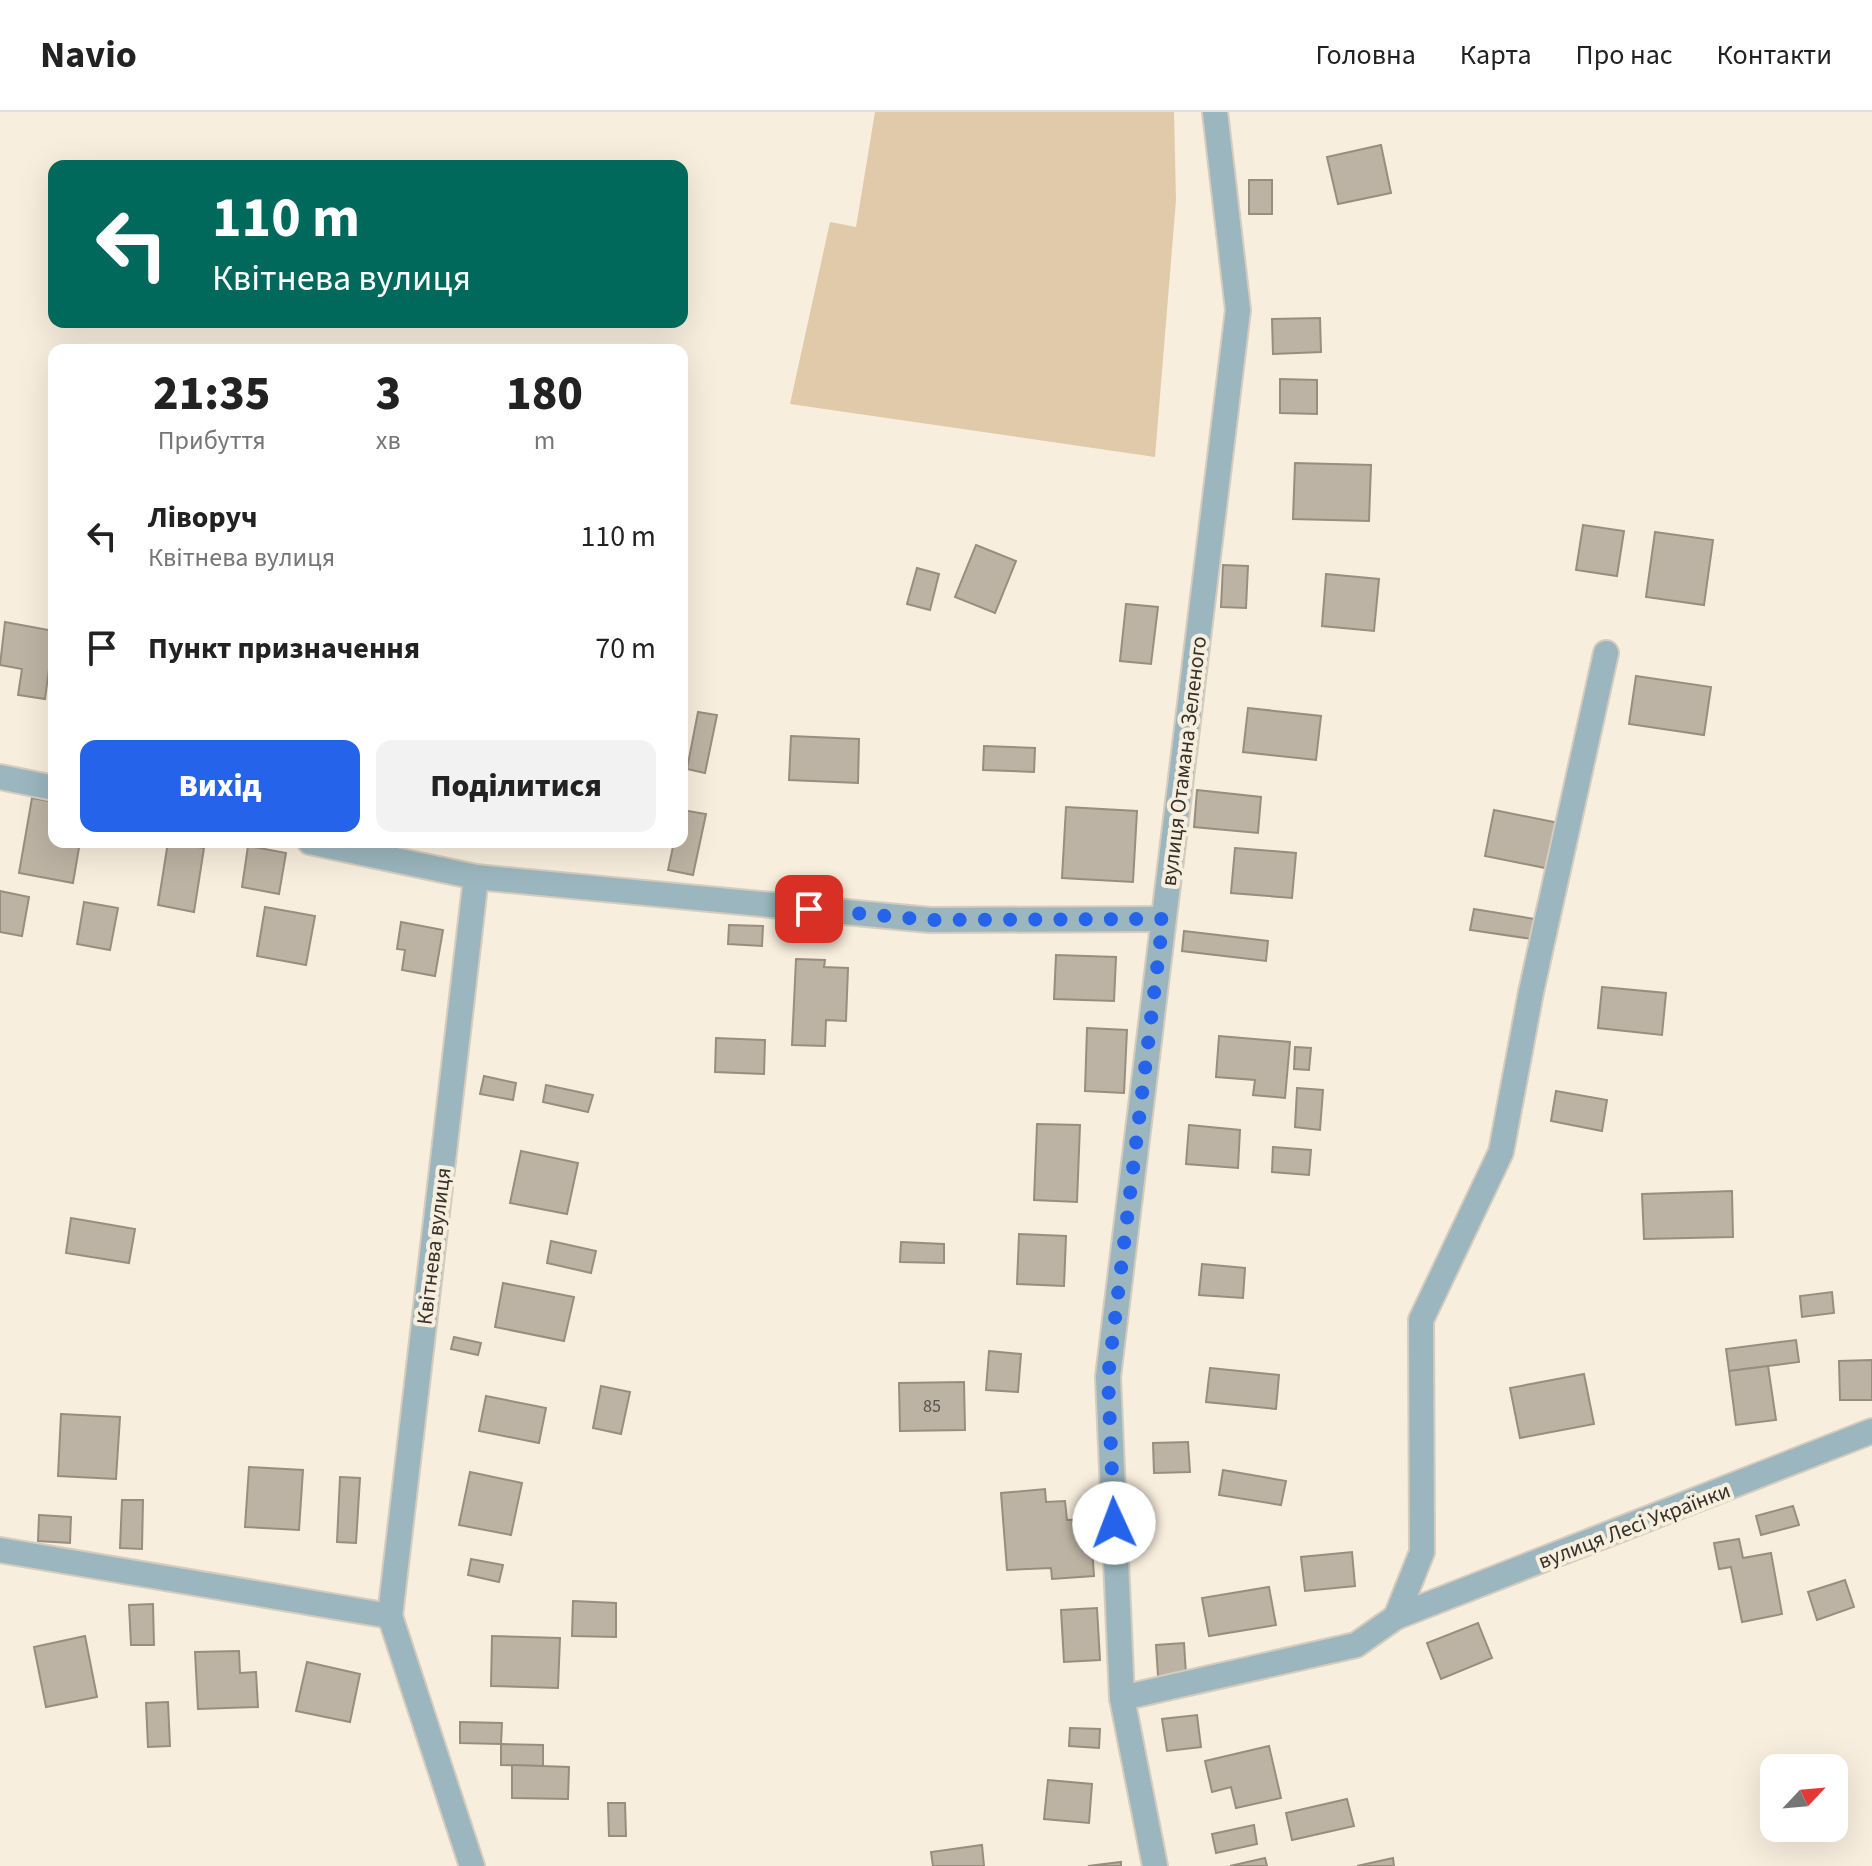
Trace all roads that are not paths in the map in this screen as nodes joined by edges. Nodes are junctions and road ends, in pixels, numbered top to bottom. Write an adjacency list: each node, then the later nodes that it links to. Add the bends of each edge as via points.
1 (1215, 112): 7 (street, вулиця Отамана Зеленого, via 1238,310)
2 (1606, 653): 11 (street, via 1501,1152 1421,1320 1422,1552)
3 (0, 777): 4 (street)
4 (48, 787)
5 (338, 848): 6 (street)
6 (476, 877): 7 (street, via 930,920); 10 (street, Квітнева вулиця)
7 (1163, 919): 12 (street, вулиця Отамана Зеленого, via 1108,1377)
8 (1872, 1431): 11 (street, вулиця Лесі Українки)
9 (0, 1550): 10 (street)
10 (390, 1616): 13 (street, Квітнева вулиця)
11 (1396, 1617): 12 (street, via 1356,1645)
12 (1122, 1698): 14 (street, вулиця Отамана Зеленого)
13 (472, 1866)
14 (1155, 1866)

